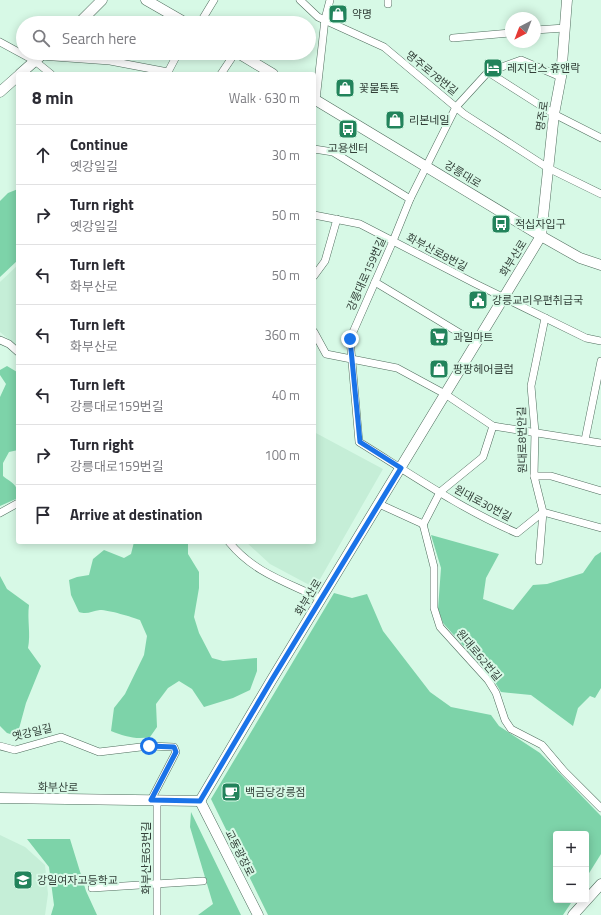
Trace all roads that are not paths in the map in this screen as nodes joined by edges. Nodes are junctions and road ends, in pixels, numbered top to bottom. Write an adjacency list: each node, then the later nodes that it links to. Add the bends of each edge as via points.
1 (102, 0): 7 (street)
2 (146, 0): 8 (street)
3 (214, 0): 9 (street)
4 (300, 0): 10 (street, 명주로78번길, via 318,17)
5 (330, 0): 10 (street)
6 (566, 0): 11 (street, 명주로)
7 (86, 16)
8 (174, 16)
9 (204, 16)
10 (325, 19): 33 (street); 35 (street, 명주로78번길, via 384,48)
11 (565, 28): 12 (street); 30 (street, 명주로)
12 (541, 30)
13 (505, 34): 14 (street)
14 (454, 38)
15 (0, 42): 16 (street)
16 (16, 48)
17 (36, 60): 23 (street)
18 (42, 60): 24 (street)
19 (92, 60): 26 (street)
20 (174, 60): 25 (street)
21 (230, 60): 27 (street)
22 (250, 60): 28 (street)
23 (22, 72)
24 (50, 72)
25 (168, 72)
26 (168, 72)
27 (222, 72)
28 (270, 72)
29 (488, 72): 30 (street, via 521,60); 35 (street, 강릉대로159번길); 36 (street)
30 (561, 77): 36 (street, 명주로)
31 (16, 78): 32 (street)
32 (0, 92)
33 (316, 93)
34 (316, 102): 39 (street, 강릉대로)
35 (456, 107): 39 (street, 강릉대로159번길); 40 (street, 명주로78번길)
36 (554, 114): 37 (street); 40 (street, 명주로)
37 (601, 138)
38 (316, 149): 42 (street, via 333,152)
39 (426, 166): 42 (street, 강릉대로159번길); 45 (street, 강릉대로)
40 (548, 168): 41 (street, 명주로78번길); 45 (street, 명주로)
41 (601, 194)
42 (410, 199): 46 (street, 강릉대로159번길)
43 (316, 215): 44 (street, 화부산로8번길)
44 (337, 219): 46 (street, 화부산로8번길, via 360,224); 48 (street, via 325,261)
45 (541, 236): 47 (street, 강릉대로, via 580,258); 50 (street, 화부산로)
46 (393, 241): 49 (street, 강릉대로159번길); 50 (street, 화부산로8번길)
47 (601, 265)
48 (316, 273)
49 (375, 282): 55 (street); 57 (street, 강릉대로159번길, via 350,339)
50 (503, 298): 51 (street, 화부산로8번길); 55 (street, 화부산로)
51 (545, 318): 54 (street, 화부산로8번길, via 586,338); 61 (street, 원대로8번안길, via 531,386)
52 (316, 336): 57 (street, via 326,354)
53 (0, 340): 56 (street)
54 (601, 341)
55 (476, 343): 59 (street, 화부산로)
56 (16, 350)
57 (352, 359): 59 (street, via 397,368); 64 (street, 강릉대로159번길, via 360,442)
58 (601, 361): 62 (street)
59 (445, 394): 60 (street); 64 (street, 화부산로)
60 (493, 426): 61 (street); 67 (street, via 483,457)
61 (535, 432): 62 (street); 65 (street, 원대로8번안길)
62 (585, 440): 63 (street)
63 (601, 443)
64 (401, 468): 67 (street, 원대로30번길); 69 (street, 화부산로)
65 (534, 476): 66 (street, via 551,476); 70 (street, 원대로8번안길)
66 (601, 491)
67 (440, 492): 70 (street, 원대로30번길, via 517,533); 72 (street)
68 (16, 504): 71 (street)
69 (379, 504): 72 (street); 76 (street, 화부산로)
70 (543, 512): 73 (street); 75 (street, 원대로8번안길)
71 (0, 513)
72 (423, 525): 81 (street, 원대로62번길, via 434,567 434,608 440,627 488,680 511,729 542,745)
73 (601, 528)
74 (231, 544): 76 (street, via 251,564 266,574)
75 (539, 562)
76 (321, 598): 80 (street, 화부산로)
77 (0, 746): 79 (street, 옛강일길, via 15,750 61,737 99,752 149,746 174,747 176,752)
78 (0, 798): 79 (street, 화부산로)
79 (154, 800): 80 (street, 화부산로); 83 (street, 화부산로63번길)
80 (200, 801): 87 (street, 교동광장로)
81 (601, 808)
82 (204, 880): 83 (street)
83 (157, 884): 85 (street); 86 (street, 화부산로63번길)
84 (601, 884): 88 (street)
85 (92, 888)
86 (157, 915)
87 (258, 915)
88 (573, 915)

